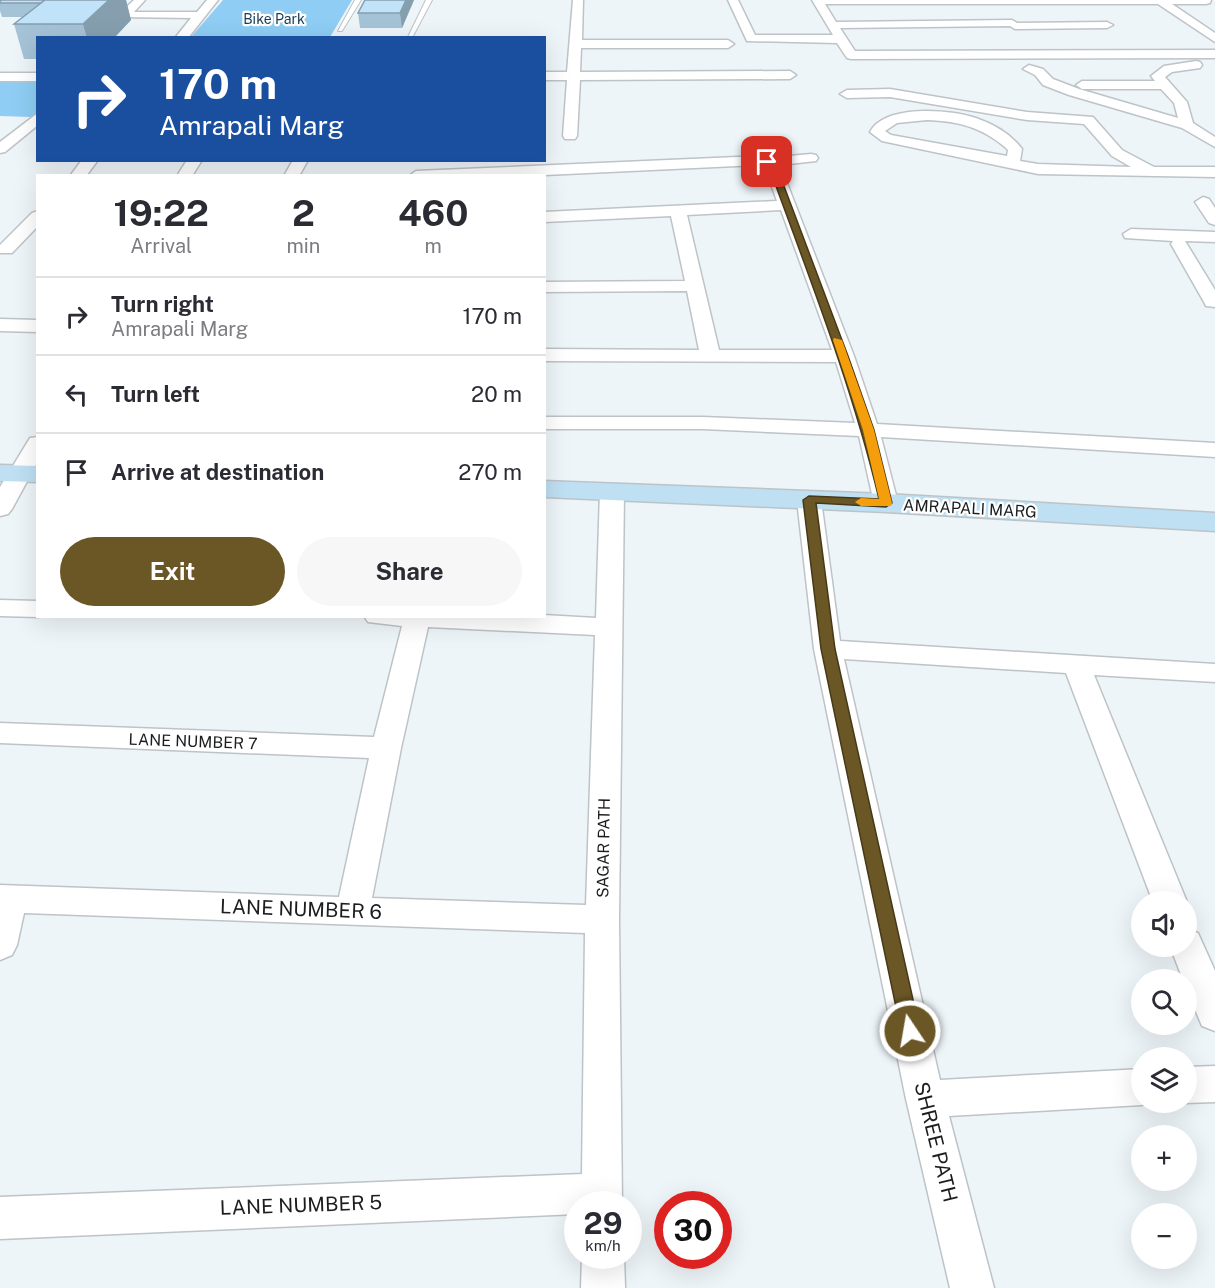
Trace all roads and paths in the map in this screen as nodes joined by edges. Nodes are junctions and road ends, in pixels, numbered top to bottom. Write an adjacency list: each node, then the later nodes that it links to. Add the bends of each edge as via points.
1 (140, 0): 15 (street, via 124,15)
2 (198, 0): 15 (street)
3 (213, 0): 16 (street)
4 (358, 0): 21 (lane)
5 (429, 0): 23 (lane)
6 (578, 0): 27 (street)
7 (733, 0): 25 (street, via 751,39)
8 (1112, 0): 11 (street); 12 (street)
9 (817, 1): 10 (street); 18 (street)
10 (950, 1): 14 (street)
11 (1078, 1): 14 (street); 19 (street, via 1110,28)
12 (1160, 1): 13 (street); 24 (street)
13 (1206, 1)
14 (991, 2): 19 (street)
15 (184, 15): 16 (street); 20 (street)
16 (200, 15): 22 (street)
17 (942, 24): 18 (street); 19 (street); 30 (street)
18 (832, 25): 25 (street)
19 (1013, 25): 31 (street)
20 (170, 30)
21 (340, 30)
22 (183, 36)
23 (410, 36)
24 (1215, 38)
25 (841, 39): 30 (street, via 851,56)
26 (1130, 43): 32 (street)
27 (575, 44): 28 (street); 39 (street)
28 (728, 44)
29 (1215, 54): 32 (street)
30 (969, 55): 31 (street)
31 (1046, 55): 32 (street)
32 (1145, 55)
33 (1215, 64): 42 (street, via 1168,69 1157,76)
34 (1029, 69): 41 (street)
35 (857, 70): 43 (street)
36 (790, 75): 39 (street)
37 (36, 76): 40 (street)
38 (546, 76): 39 (street)
39 (572, 76): 49 (street)
40 (0, 77)
41 (1054, 84): 42 (street); 44 (street)
42 (1164, 85): 48 (street, via 1180,102)
43 (871, 92): 45 (street); 45 (street, via 843,97 875,108 903,105)
44 (1074, 92): 47 (street, via 1084,105); 48 (street)
45 (896, 93): 47 (street, via 1027,116)
46 (36, 119): 51 (street)
47 (1088, 120): 56 (street, via 1117,153)
48 (1187, 125): 50 (street)
49 (570, 136)
50 (1215, 143)
51 (0, 149)
52 (811, 158): 54 (street)
53 (89, 162): 58 (street)
54 (767, 162): 59 (street); 61 (street, via 772,165)
55 (1008, 163): 55 (street, via 887,138 878,132 887,120 967,120 997,134 1016,149); 56 (street, via 1059,171)
56 (1151, 172): 57 (street)
57 (1215, 172)
58 (79, 174)
59 (439, 174)
60 (1203, 202): 65 (street)
61 (786, 205): 62 (street); 79 (street)
62 (678, 210): 63 (street); 71 (street)
63 (546, 217)
64 (36, 218): 69 (street)
65 (1215, 220)
66 (1131, 234): 67 (street)
67 (1215, 237)
68 (1179, 244): 74 (street)
69 (3, 249): 70 (street)
70 (27, 249)
71 (695, 286): 72 (street); 77 (street)
72 (546, 287)
73 (1187, 301): 74 (street)
74 (1214, 302)
75 (0, 325): 76 (street)
76 (36, 326)
77 (710, 354): 78 (street); 79 (street)
78 (546, 355)
79 (843, 356): 81 (street)
80 (546, 423): 81 (street, via 703,423)
81 (868, 430): 83 (street); 88 (street)
82 (36, 446): 84 (street)
83 (1215, 450)
84 (19, 473): 89 (street)
85 (546, 489): 86 (street, AMRAPALI MARG)
86 (612, 491): 87 (street, AMRAPALI MARG); 95 (street, SAGAR PATH)
87 (809, 500): 88 (street, AMRAPALI MARG); 96 (street, SHREE PATH)
88 (886, 503): 90 (street, AMRAPALI MARG)
89 (0, 509)
90 (1215, 522)
91 (0, 609): 92 (street)
92 (36, 609)
93 (417, 618): 100 (street)
94 (436, 618): 95 (street)
95 (607, 627): 104 (street, SAGAR PATH)
96 (828, 649): 97 (street); 111 (street, SHREE PATH)
97 (1076, 664): 98 (street); 101 (street)
98 (1215, 673)
99 (0, 734): 100 (street, LANE NUMBER 7)
100 (386, 748): 103 (street)
101 (1166, 891)
102 (6, 899): 103 (street, LANE NUMBER 6); 105 (street)
103 (353, 910): 104 (street, LANE NUMBER 6)
104 (602, 920): 112 (street, SAGAR PATH)
105 (0, 945)
106 (1192, 957): 107 (street)
107 (1215, 1015)
108 (1215, 1084): 109 (street)
109 (1197, 1085)
110 (1131, 1088): 111 (street)
111 (925, 1099): 117 (street, SHREE PATH)
112 (602, 1191)
113 (564, 1200): 114 (street, LANE NUMBER 5)
114 (0, 1218)
115 (603, 1269): 116 (street)
116 (603, 1288)
117 (972, 1288)

